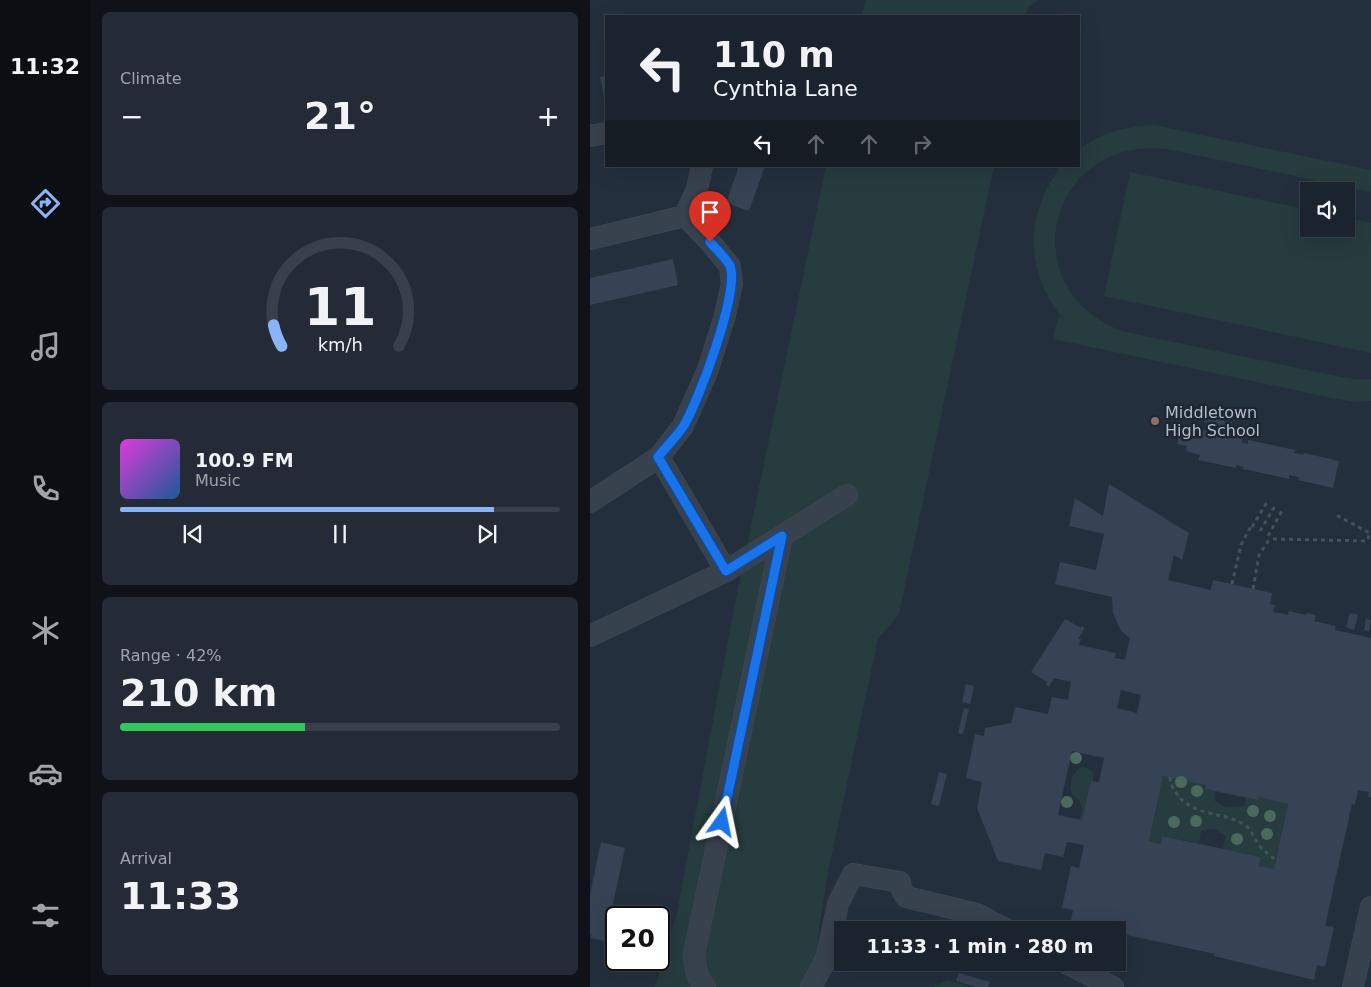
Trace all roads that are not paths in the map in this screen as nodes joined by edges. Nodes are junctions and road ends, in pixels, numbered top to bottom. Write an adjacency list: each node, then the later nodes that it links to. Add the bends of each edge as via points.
1 (605, 133): 2 (street)
2 (590, 136)
3 (702, 167): 4 (street)
4 (685, 216): 5 (street); 6 (street, via 730,266 732,284 707,372 683,426)
5 (590, 239)
6 (658, 457): 8 (street); 10 (street)
7 (847, 495): 9 (street)
8 (590, 502)
9 (782, 536): 10 (street); 17 (street, via 694,954 695,968)
10 (726, 571): 11 (street)
11 (590, 636)
12 (1371, 907): 20 (street)
13 (834, 921): 14 (street, via 838,904 852,874 900,882 906,897 977,914)
14 (991, 921)
15 (834, 922): 18 (street, via 826,959)
16 (1082, 971): 19 (street)
17 (705, 987)
18 (811, 987)
19 (1113, 987)
20 (1353, 987)

